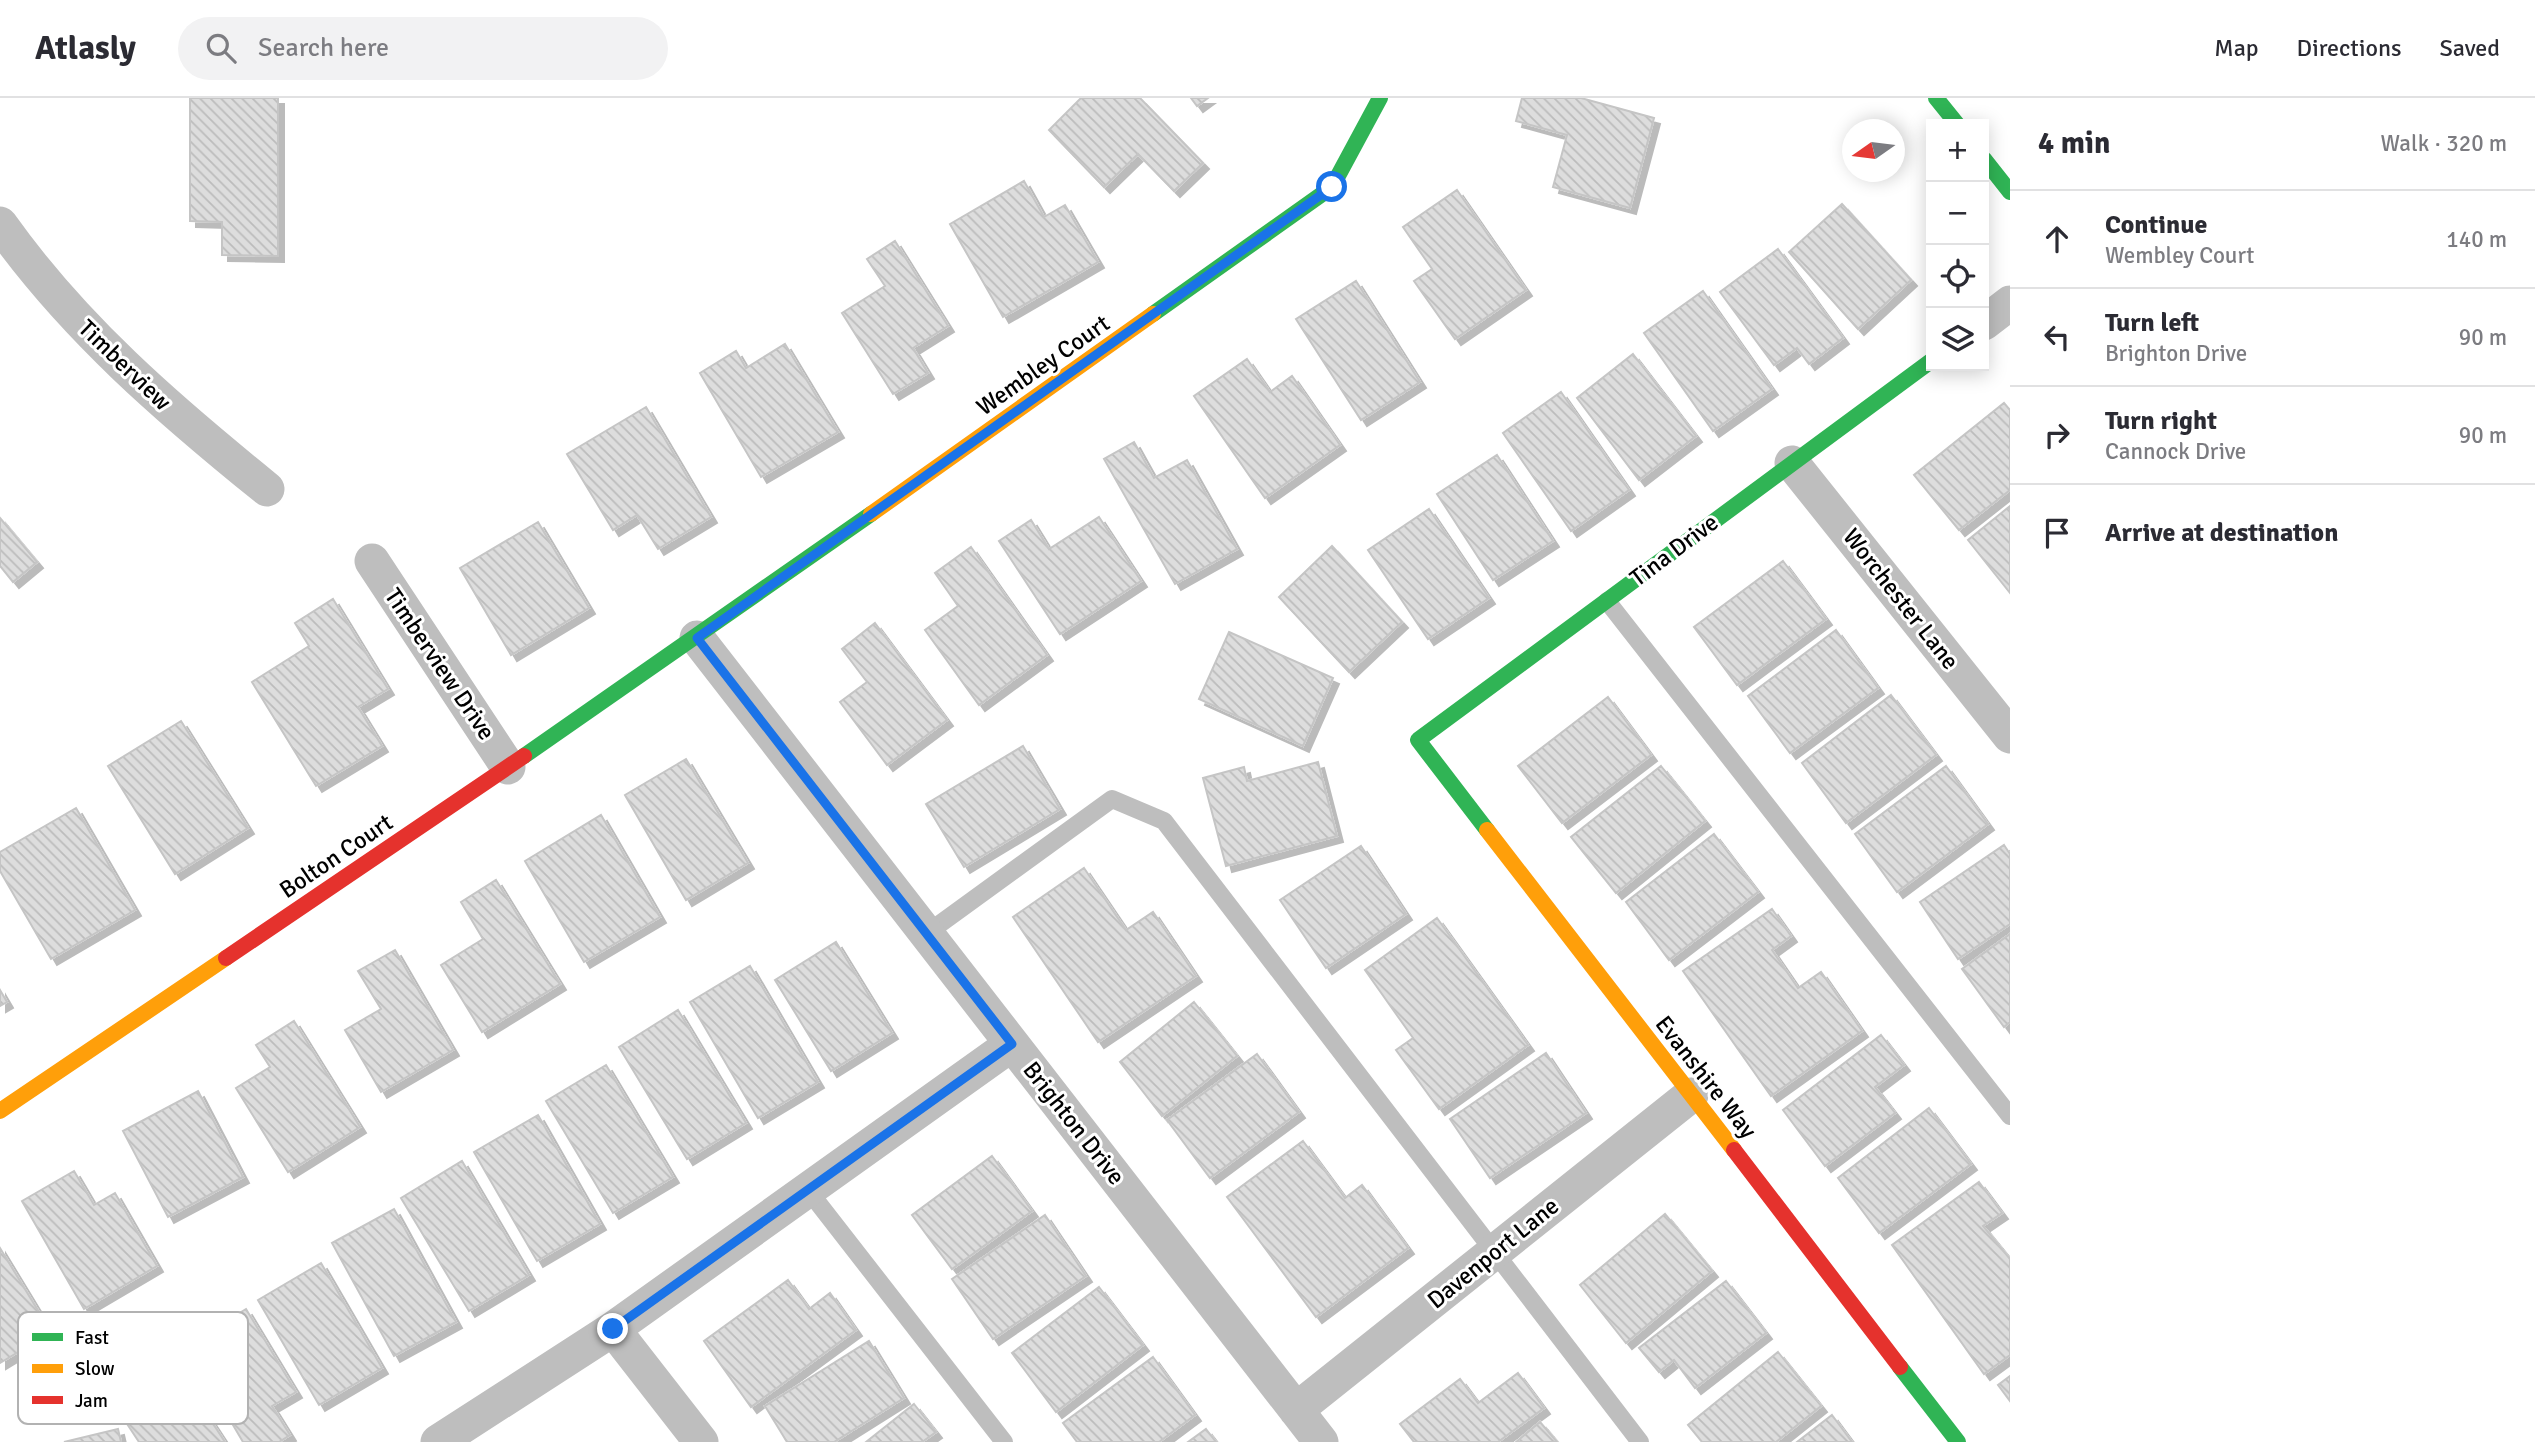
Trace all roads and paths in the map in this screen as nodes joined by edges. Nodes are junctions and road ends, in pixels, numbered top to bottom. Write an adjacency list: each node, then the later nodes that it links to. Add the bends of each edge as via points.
1 (1380, 98): 14 (street, Wembley Court, via 1332,187)
2 (1936, 98): 3 (street)
3 (1952, 119)
4 (1989, 165): 5 (street)
5 (2010, 192)
6 (0, 224): 11 (street, Timberview, via 38,277 127,369)
7 (2010, 303): 8 (street)
8 (1989, 319)
9 (1926, 365): 10 (street, Tina Drive)
10 (1792, 463): 13 (street, Tina Drive); 15 (street, Worchester Lane)
11 (267, 489)
12 (372, 561): 17 (street, Timberview Drive)
13 (1606, 601): 16 (street, Tina Drive); 22 (lane)
14 (697, 638): 17 (street, Bolton Court); 18 (street, Brighton Drive)
15 (2010, 736)
16 (1418, 740): 20 (street, Evanshire Way)
17 (508, 767): 21 (street, Bolton Court)
18 (926, 934): 19 (street, Brighton Drive); 24 (lane, via 1112,800 1164,821)
19 (1012, 1044): 23 (street); 26 (street, Brighton Drive)
20 (1691, 1095): 24 (street, Davenport Lane); 32 (street, Evanshire Way)
21 (0, 1111)
22 (2010, 1116)
23 (808, 1190): 25 (street); 29 (lane)
24 (1493, 1253): 26 (street, Davenport Lane); 31 (lane)
25 (613, 1329): 27 (street); 28 (street)
26 (1296, 1410): 30 (street, Brighton Drive)
27 (438, 1442)
28 (701, 1442)
29 (1004, 1442)
30 (1321, 1442)
31 (1640, 1442)
32 (1958, 1442)

